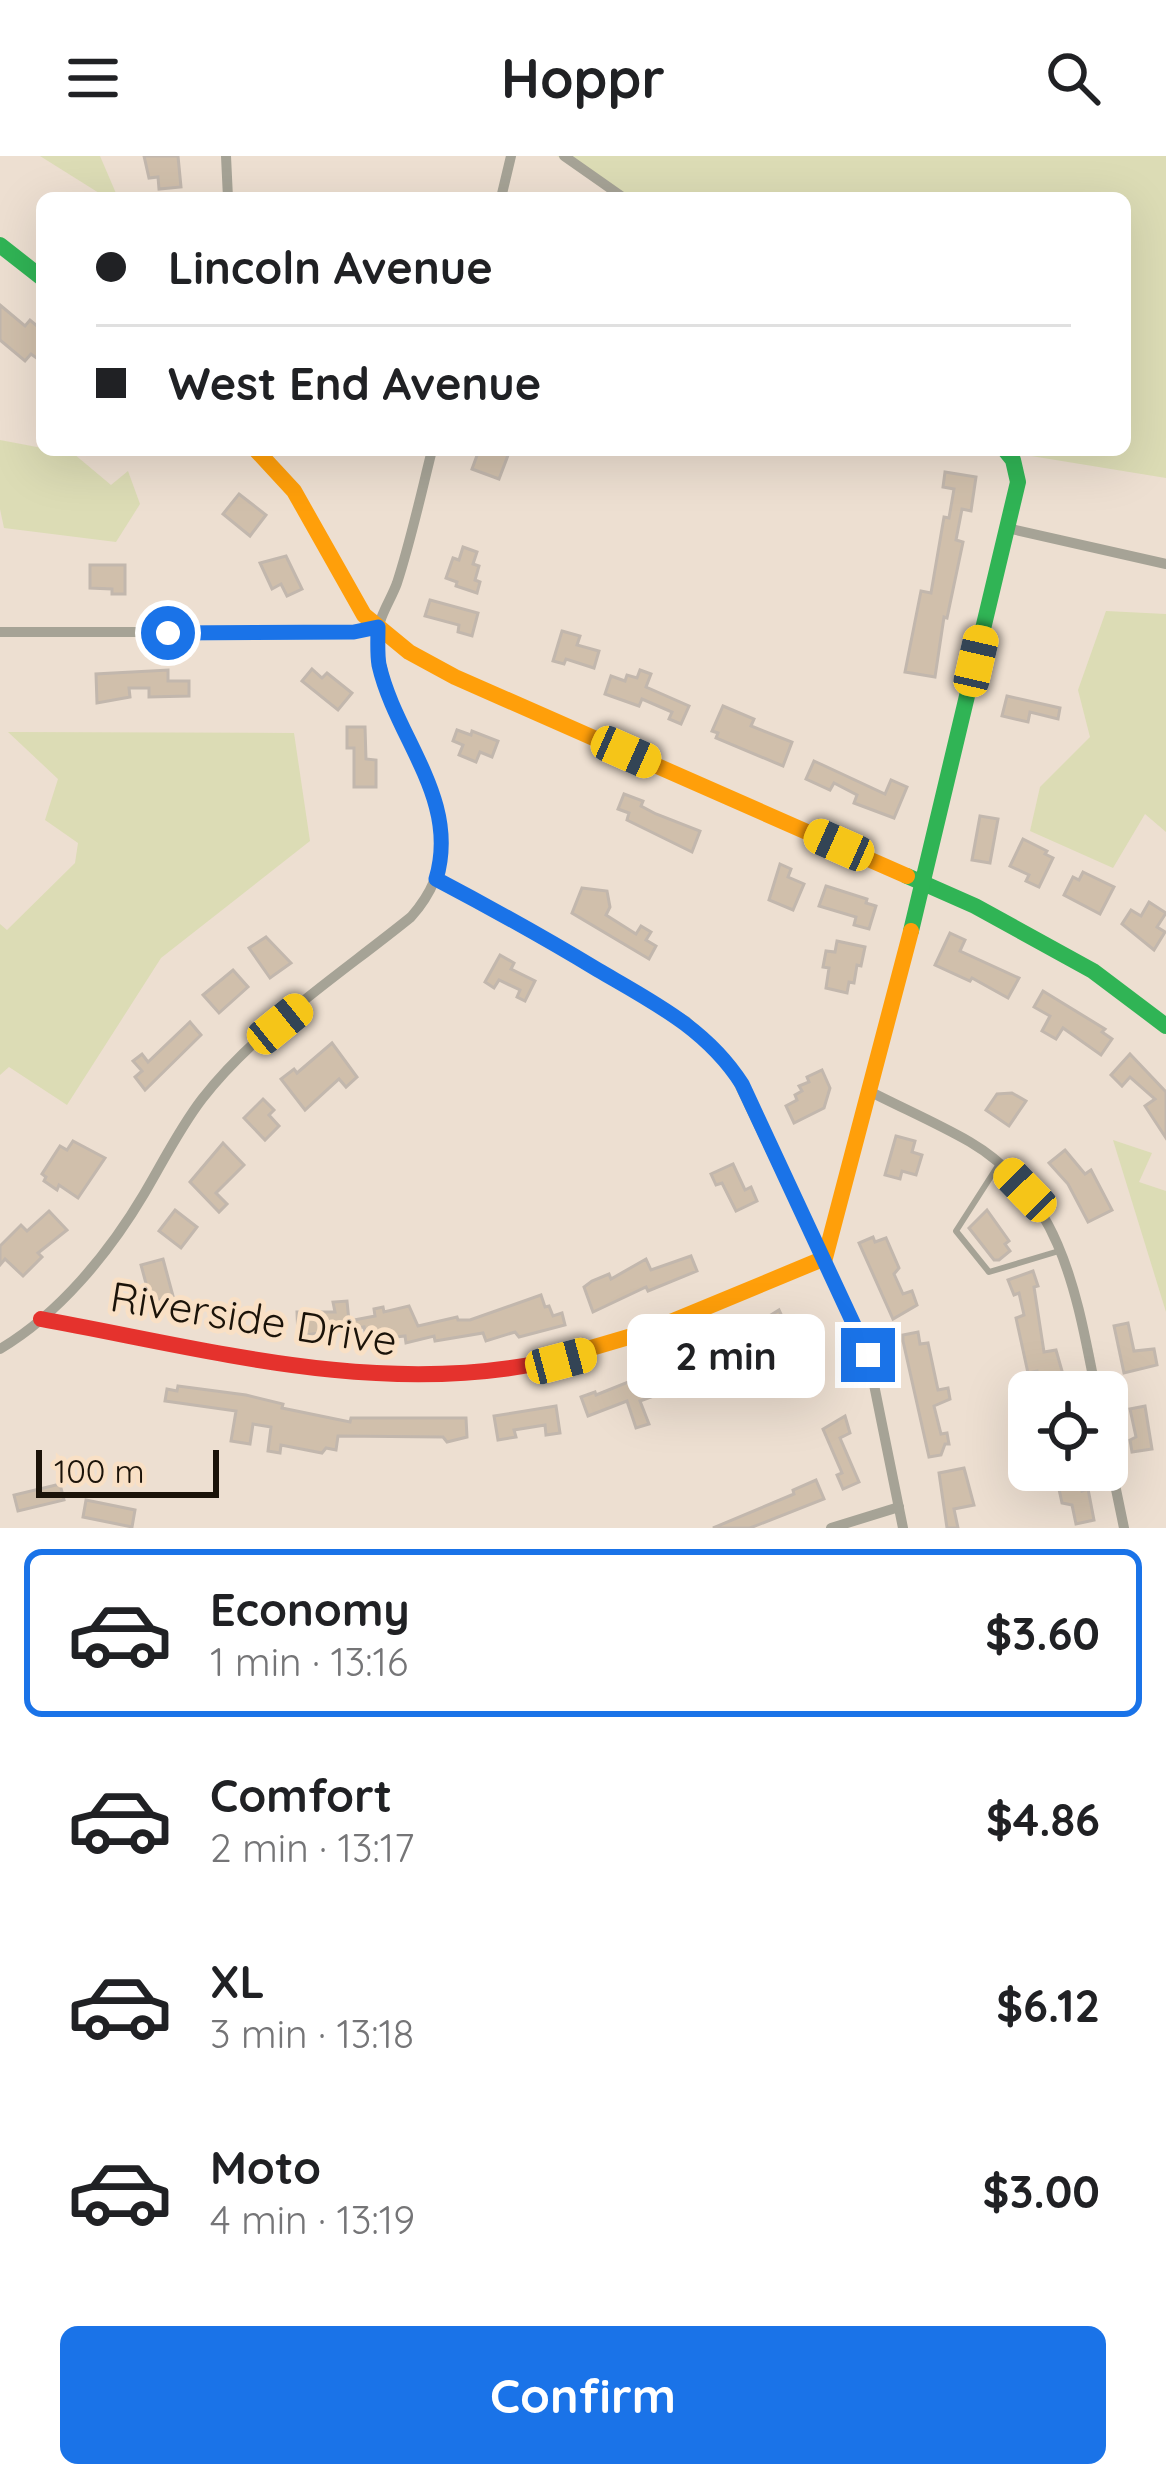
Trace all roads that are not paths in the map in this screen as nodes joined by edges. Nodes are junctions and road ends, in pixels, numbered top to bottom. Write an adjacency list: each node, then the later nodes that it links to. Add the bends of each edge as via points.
1 (226, 156): 4 (street)
2 (511, 156): 5 (street)
3 (564, 156): 6 (street)
4 (228, 192)
5 (502, 192)
6 (615, 192)
7 (0, 245): 8 (street)
8 (36, 273)
9 (268, 456): 14 (street, via 354,602)
10 (430, 456): 14 (street)
11 (1008, 456): 12 (street, via 1017,471)
12 (1007, 528): 13 (street); 17 (street)
13 (1166, 564)
14 (378, 627): 15 (street); 16 (street, via 379,664 440,811); 17 (street, via 455,677)
15 (0, 632)
16 (436, 879): 22 (street, via 686,1022 717,1050 742,1084); 23 (street, via 411,917 225,1072 120,1230)
17 (924, 882): 18 (street, via 1093,971); 19 (street)
18 (1166, 1026)
19 (869, 1091): 20 (street); 22 (street)
20 (999, 1164): 21 (street, via 1042,1212); 21 (lane, via 956,1232 989,1272)
21 (1062, 1250): 25 (street)
22 (825, 1258): 23 (street, Riverside Drive, via 614,1346 473,1377 347,1374); 27 (street, via 876,1379)
23 (41, 1319): 24 (street)
24 (0, 1349)
25 (1092, 1371)
26 (1116, 1491): 30 (street)
27 (899, 1507): 28 (street); 29 (street)
28 (831, 1528)
29 (903, 1528)
30 (1124, 1528)

